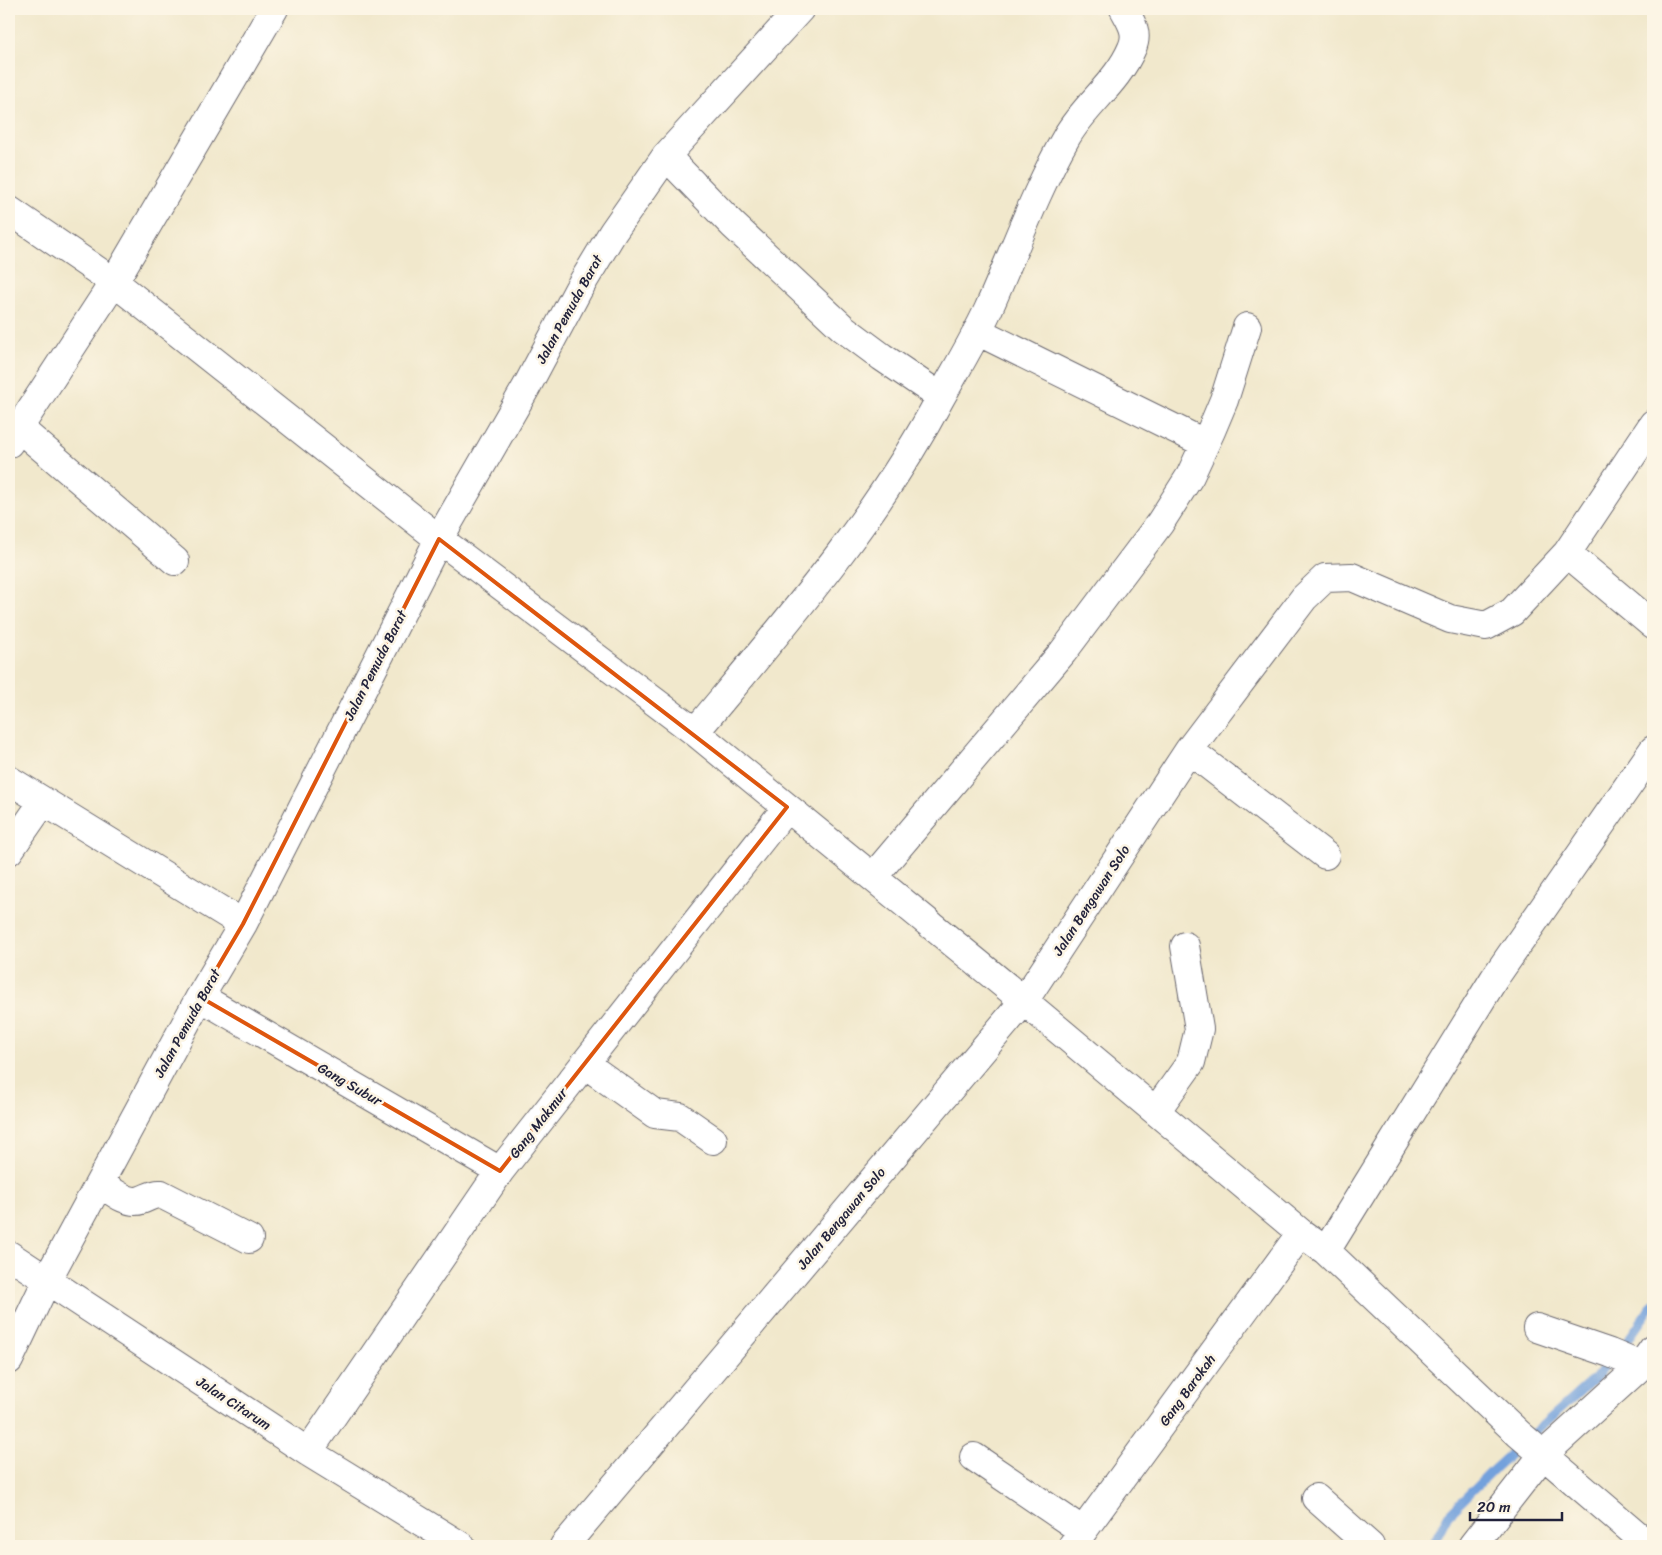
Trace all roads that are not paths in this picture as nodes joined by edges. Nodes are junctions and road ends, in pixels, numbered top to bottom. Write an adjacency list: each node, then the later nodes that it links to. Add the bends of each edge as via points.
1 (274, 9): 6 (street)
2 (800, 9): 4 (street, Jalan Pemuda Barat)
3 (1124, 9): 8 (street, via 1134,29 1133,47 1068,134)
4 (666, 156): 9 (street, via 733,225 843,328); 13 (street, Jalan Pemuda Barat, via 613,232 578,290)
5 (9, 210): 6 (street)
6 (114, 282): 11 (street); 13 (street)
7 (1247, 327): 12 (street, via 1224,400)
8 (977, 330): 9 (street); 12 (street)
9 (941, 397): 17 (street, via 908,455 845,546)
10 (1653, 424): 14 (street, Jalan Bengawan Solo)
11 (14, 435): 15 (street)
12 (1204, 443): 25 (street, via 1190,476 1160,523 1063,652)
13 (439, 539): 17 (street); 26 (street, Jalan Pemuda Barat)
14 (1567, 553): 16 (street); 18 (street, Jalan Bengawan Solo, via 1512,612 1486,626 1450,619 1352,577 1325,578 1304,598)
15 (175, 561)
16 (1653, 625)
17 (695, 732): 22 (street)
18 (1189, 750): 24 (street); 29 (street, Jalan Bengawan Solo)
19 (1653, 750): 37 (street, via 1494,979)
20 (9, 780): 21 (street)
21 (43, 802): 23 (street); 26 (street)
22 (787, 807): 25 (street); 30 (street, Gang Makmur)
23 (9, 851)
24 (1325, 855)
25 (873, 876): 29 (street)
26 (243, 924): 28 (street, Jalan Pemuda Barat)
27 (1185, 946): 31 (street, via 1199,1029 1191,1062)
28 (200, 997): 33 (street, Gang Subur); 34 (street, Jalan Pemuda Barat)
29 (1024, 1001): 31 (street); 49 (street, Jalan Bengawan Solo)
30 (584, 1064): 32 (street, via 656,1114 680,1117); 33 (street, Gang Makmur)
31 (1156, 1111): 35 (street)
32 (713, 1140)
33 (500, 1171): 44 (street, Gang Makmur)
34 (100, 1183): 36 (street, via 133,1202 160,1194); 39 (street, Jalan Pemuda Barat)
35 (1302, 1233): 37 (street); 47 (street, Gang Barokah)
36 (249, 1239)
37 (1326, 1251): 43 (street)
38 (9, 1255): 39 (street, Jalan Citarum)
39 (47, 1280): 42 (street, Jalan Pemuda Barat); 44 (street, Jalan Citarum)
40 (1537, 1328): 41 (street)
41 (1634, 1357): 43 (street)
42 (9, 1360)
43 (1533, 1445): 51 (street); 52 (street)
44 (308, 1452): 48 (street, Jalan Citarum)
45 (974, 1456): 47 (street)
46 (1316, 1498): 50 (street)
47 (1077, 1538)
48 (461, 1546)
49 (564, 1546)
50 (1370, 1546)
51 (1472, 1546)
52 (1650, 1546)

